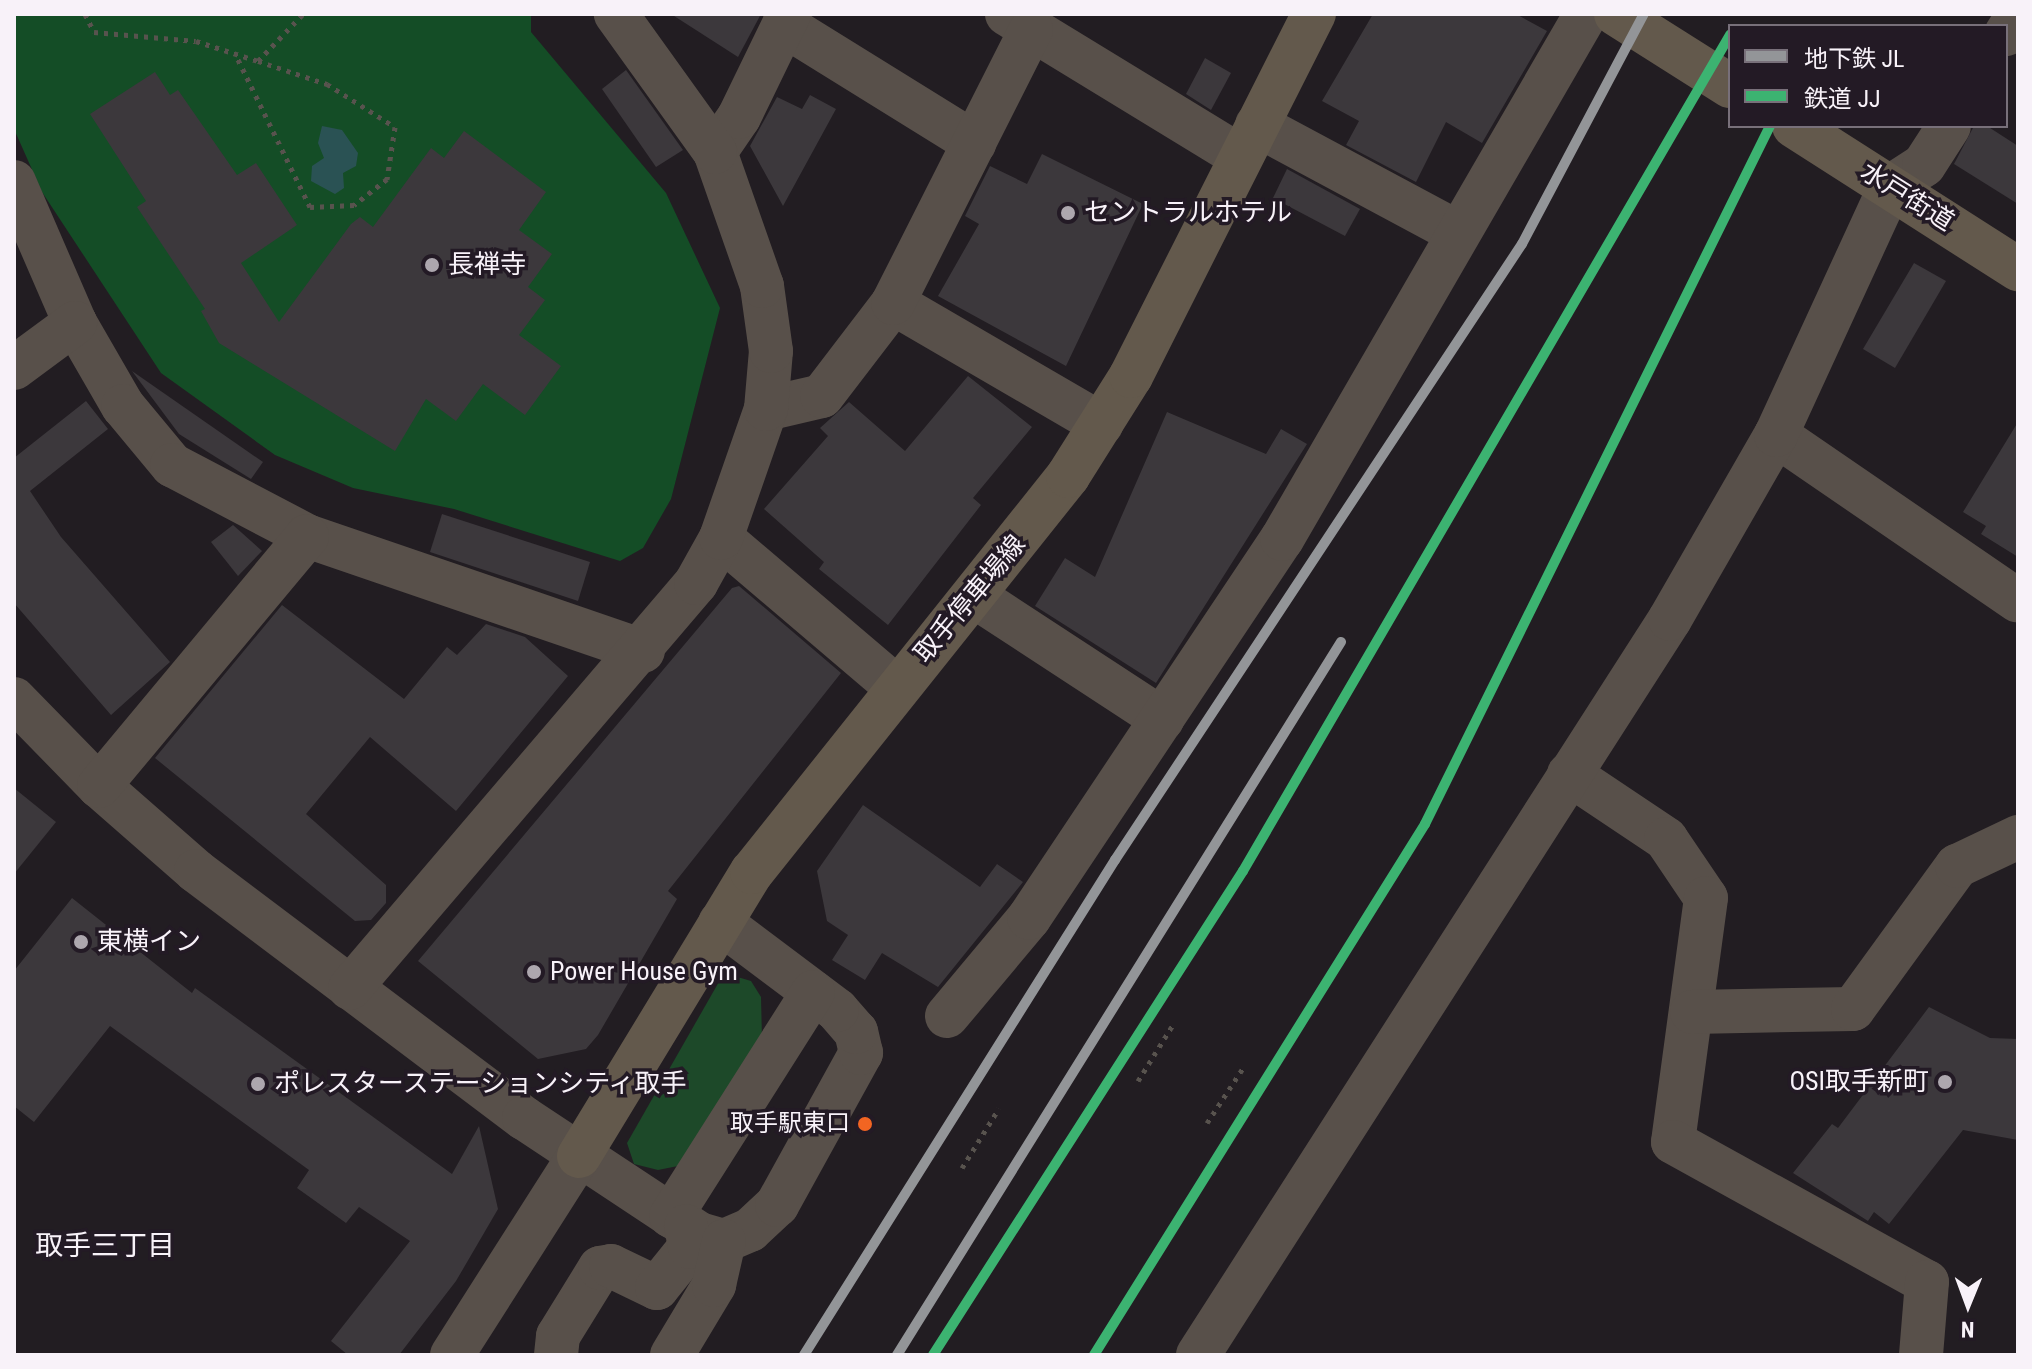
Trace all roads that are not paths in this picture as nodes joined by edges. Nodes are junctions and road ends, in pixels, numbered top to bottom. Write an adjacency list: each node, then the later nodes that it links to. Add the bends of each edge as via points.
1 (616, 14): 12 (street)
2 (1314, 14): 10 (main road, 取手停車場線)
3 (1586, 14): 15 (street)
4 (1616, 14): 7 (main road)
5 (787, 20): 11 (street); 12 (street)
6 (1019, 22): 10 (street); 11 (street)
7 (1728, 85)
8 (1797, 128): 14 (main road, 水戸街道)
9 (1948, 128): 14 (street, via 1924,165)
10 (1249, 141): 15 (street); 21 (main road, 取手停車場線)
11 (974, 143): 17 (street)
12 (715, 152): 20 (street, via 762,286 771,351)
13 (14, 182): 18 (street)
14 (1890, 187): 16 (main road, 水戸街道); 22 (street)
15 (1458, 233): 30 (street, via 1282,539)
16 (2018, 269)
17 (893, 303): 20 (street, via 822,396); 21 (street)
18 (75, 323): 19 (street); 23 (street, via 123,406 172,465)
19 (14, 368)
20 (766, 409): 24 (street)
21 (1101, 424): 25 (main road, 取手停車場線)
22 (1776, 435): 26 (street); 31 (street, via 1670,619)
23 (307, 536): 27 (street); 32 (street)
24 (721, 538): 27 (street); 28 (street)
25 (974, 596): 28 (main road, 取手停車場線); 30 (street)
26 (2018, 601)
27 (643, 651): 35 (street)
28 (897, 688): 34 (main road, 取手停車場線, via 808,797)
29 (14, 699): 32 (street)
30 (1162, 719): 38 (street, via 1029,918)
31 (1569, 774): 37 (street, via 1666,839 1706,898); 44 (street)
32 (99, 786): 35 (street, via 196,871)
33 (2018, 837): 37 (street, via 1957,866 1853,1009)
34 (720, 922): 36 (street); 39 (main road, 取手停車場線)
35 (350, 988): 39 (street)
36 (813, 992): 40 (street); 40 (street, via 856,1032 861,1053 854,1074 777,1205 750,1230)
37 (1692, 1012): 45 (street, via 1673,1142 1927,1282)
38 (947, 1016)
39 (579, 1156): 40 (street); 41 (street)
40 (694, 1228): 42 (street, via 690,1247 657,1288 611,1266 600,1268 558,1336); 43 (street, via 714,1285)
41 (452, 1355)
42 (556, 1355)
43 (672, 1355)
44 (1198, 1355)
45 (1921, 1355)

